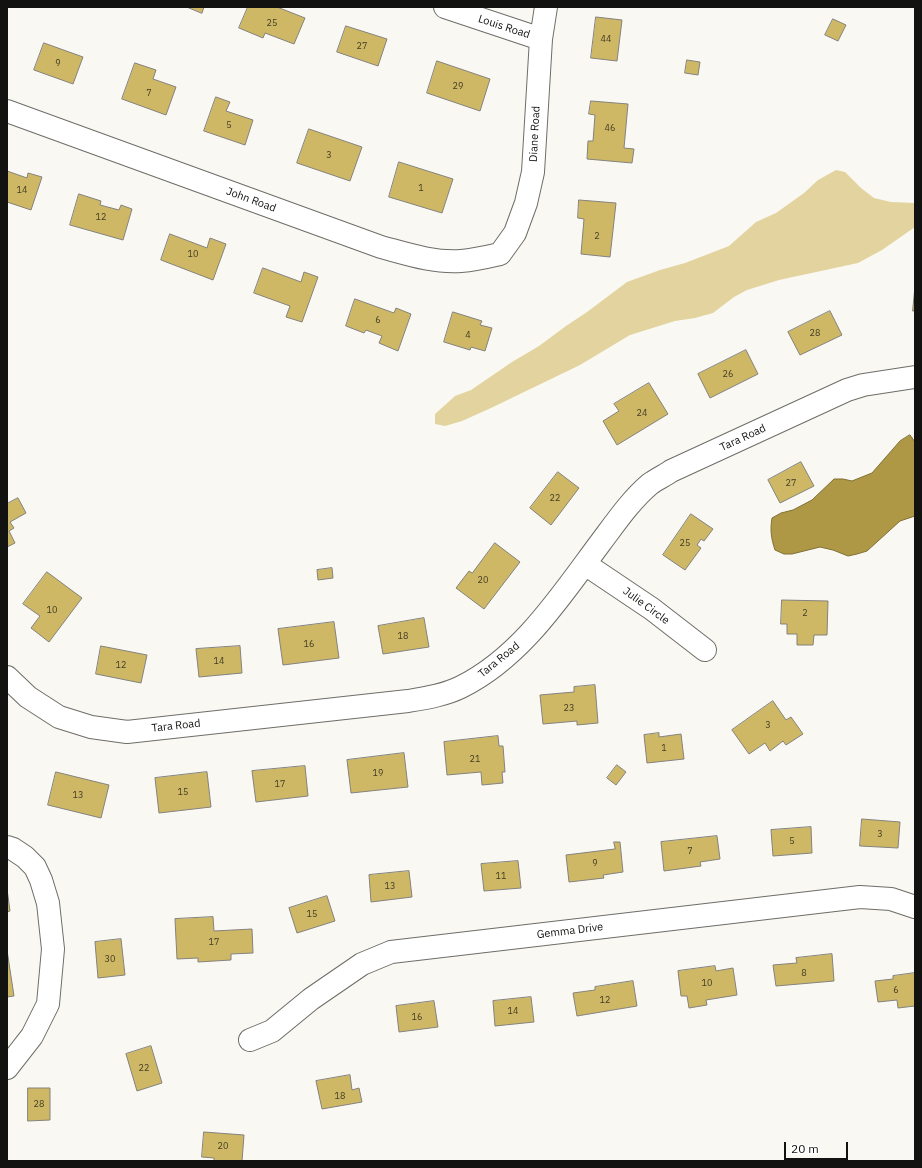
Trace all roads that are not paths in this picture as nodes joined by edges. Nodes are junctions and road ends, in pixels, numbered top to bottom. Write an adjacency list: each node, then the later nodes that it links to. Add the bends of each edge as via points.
1 (444, 7): 3 (street, Louis Road)
2 (546, 7): 3 (street, Diane Road)
3 (541, 39): 5 (street, Diane Road, via 533,172 526,203 515,233)
4 (7, 111): 5 (street, John Road, via 381,247 440,261 480,259)
5 (500, 254)
6 (915, 377): 7 (street, Tara Road, via 863,385 848,390 671,472 651,484 629,505)
7 (585, 564): 8 (street, Julie Circle, via 652,609); 9 (street, Tara Road, via 533,630 510,654 460,688 434,696 127,732 91,727 59,717 28,697)
8 (705, 650)
9 (7, 677)
10 (7, 847): 13 (street, via 25,857 41,880 48,904 53,949 48,1004 32,1036)
11 (915, 907): 12 (street, Gemma Drive, via 891,900 860,897 391,952 362,964 311,999 272,1032)
12 (250, 1040)
13 (7, 1068)

